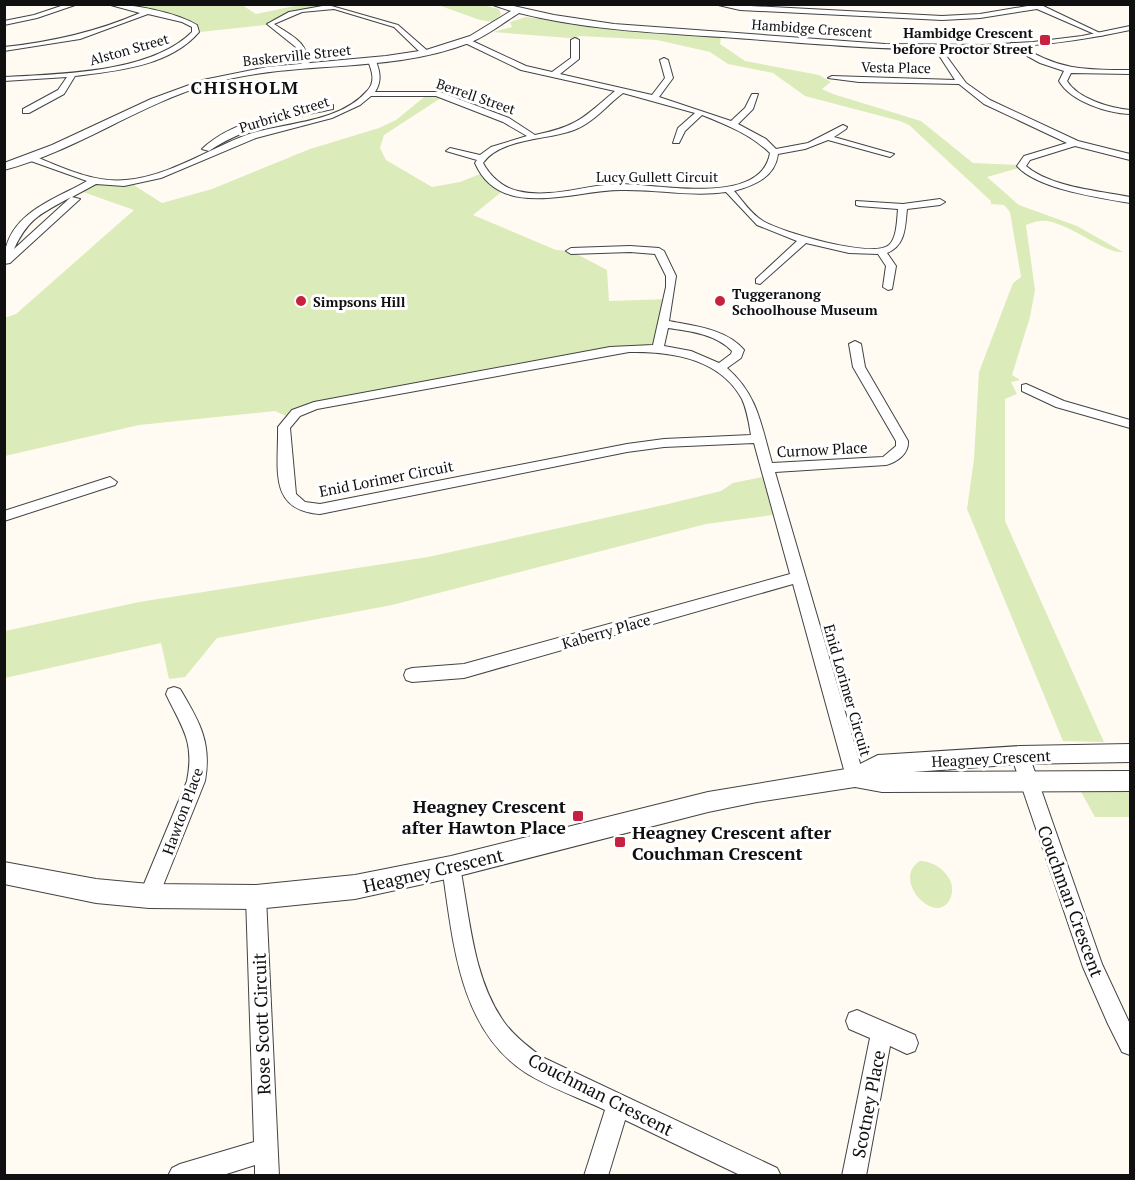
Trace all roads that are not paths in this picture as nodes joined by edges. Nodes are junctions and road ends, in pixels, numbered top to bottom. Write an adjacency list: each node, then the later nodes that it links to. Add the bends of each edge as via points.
1 (75, 4): 12 (street)
2 (110, 4): 7 (street, Alston Street)
3 (494, 4): 11 (street, via 503,7)
4 (717, 4): 9 (street)
5 (864, 4): 9 (street)
6 (1034, 6): 10 (street); 14 (street)
7 (147, 12): 19 (street, via 79,38); 26 (street, Alston Street, via 184,20 195,26 196,32 185,44 165,53 112,69)
8 (946, 12): 10 (street)
9 (866, 15): 10 (street)
10 (952, 18)
11 (506, 19): 16 (street, Baskerville Street); 18 (street, Hambidge Crescent, via 536,15 624,28)
12 (4, 23)
13 (1131, 28): 14 (street, Hambidge Crescent)
14 (1101, 34): 17 (street, Hambidge Crescent)
15 (575, 40): 27 (street, via 575,59)
16 (465, 41): 20 (street, Baskerville Street); 27 (street, via 510,63)
17 (1014, 45): 18 (street, Hambidge Crescent); 24 (street, via 1039,62)
18 (936, 48): 30 (street)
19 (4, 49)
20 (426, 53): 22 (street, Baskerville Street); 23 (street, via 396,26 335,7 318,7 270,24 300,46)
21 (664, 60): 34 (street, via 669,78)
22 (372, 61): 23 (street, Baskerville Street); 32 (street, via 377,81)
23 (305, 65): 51 (street, Baskerville Street, via 238,74 182,90)
24 (1068, 71): 25 (street); 36 (street, via 1063,81 1065,88)
25 (1131, 72)
26 (72, 75): 29 (street, Alston Street); 37 (street, via 61,92)
27 (552, 76): 31 (street)
28 (832, 78): 30 (street, Vesta Place)
29 (4, 79)
30 (961, 81): 45 (street, via 987,102)
31 (621, 90): 34 (street); 42 (street, via 579,124)
32 (368, 95): 42 (street, Berrell Street, via 437,94 506,120); 53 (street, Purbrick Street, via 332,115 253,136); 53 (street, Purbrick Street, via 344,105 287,113 249,124)
33 (755, 96): 40 (street, via 745,114)
34 (655, 97): 39 (street)
35 (1131, 105): 36 (street)
36 (1107, 107): 38 (street)
37 (26, 111)
38 (1131, 112)
39 (700, 113): 40 (street); 44 (street, via 681,130)
40 (732, 125): 47 (street, via 756,135)
41 (843, 127): 43 (street)
42 (535, 138): 50 (street, via 495,148)
43 (828, 138): 47 (street, via 808,147); 48 (street)
44 (676, 141)
45 (1075, 143): 49 (street); 56 (street, via 1027,158 1021,166 1031,175)
46 (450, 151): 50 (street)
47 (774, 152): 55 (street, Lucy Gullett Circuit, via 772,165 762,176)
48 (890, 154)
49 (1131, 157)
50 (481, 158): 55 (street, Lucy Gullett Circuit, via 481,168 500,187 519,194 617,187)
51 (31, 159): 52 (street, Baskerville Street); 54 (street, Purbrick Street)
52 (4, 167)
53 (175, 171): 54 (street, Purbrick Street, via 137,181)
54 (92, 182): 63 (street, via 29,217); 64 (street)
55 (728, 189): 60 (street, via 760,224)
56 (1131, 200)
57 (940, 201): 59 (street)
58 (860, 203): 59 (street)
59 (903, 207): 62 (street, via 895,246)
60 (805, 239): 62 (street); 65 (street)
61 (571, 251): 67 (street, via 659,251 671,276)
62 (882, 253): 66 (street, via 891,266)
63 (4, 258)
64 (4, 263)
65 (760, 281)
66 (888, 287)
67 (663, 324): 69 (street); 70 (street, via 698,331 734,345 737,356)
68 (855, 344): 74 (street, Curnow Place, via 859,367 902,447 896,455 877,462)
69 (658, 348): 70 (street, Enid Lorimer Circuit, via 692,355); 73 (street, Enid Lorimer Circuit, via 610,350 305,409 284,427 289,498 307,508 328,508 627,448)
70 (719, 368): 73 (street, Enid Lorimer Circuit, via 747,399)
71 (1026, 388): 72 (street, via 1060,404)
72 (1131, 424)
73 (759, 439): 74 (street, Enid Lorimer Circuit)
74 (768, 468): 77 (street, Enid Lorimer Circuit)
75 (110, 482): 76 (street)
76 (4, 516)
77 (799, 577): 78 (street, Kaberry Place, via 464,672); 82 (street, Enid Lorimer Circuit)
78 (412, 675)
79 (174, 694): 87 (street, Hawton Place, via 196,732 201,764)
80 (1131, 753): 81 (street, Heagney Crescent)
81 (1020, 755): 82 (street, Heagney Crescent, via 878,765); 83 (street, Couchman Crescent)
82 (855, 777): 83 (street, Heagney Crescent, via 882,782); 85 (street, Heagney Crescent, via 708,802)
83 (1028, 781): 84 (street, Heagney Crescent); 92 (street, Couchman Crescent, via 1093,968)
84 (1131, 781)
85 (451, 867): 88 (street, Heagney Crescent, via 355,887); 93 (street, Couchman Crescent, via 470,968 480,1000 497,1030 534,1065)
86 (4, 873): 87 (street, Heagney Crescent, via 96,891)
87 (149, 896): 88 (street, Heagney Crescent)
88 (256, 897): 94 (street, Rose Scott Circuit)
89 (857, 1021): 90 (street, Scotney Place)
90 (882, 1032): 91 (street, Scotney Place); 99 (street, Scotney Place)
91 (907, 1043)
92 (1131, 1044)
93 (618, 1105): 97 (street); 98 (street, Couchman Crescent)
94 (266, 1150): 95 (street); 96 (street, Rose Scott Circuit)
95 (180, 1176)
96 (267, 1176)
97 (596, 1176)
98 (769, 1176)
99 (854, 1176)

